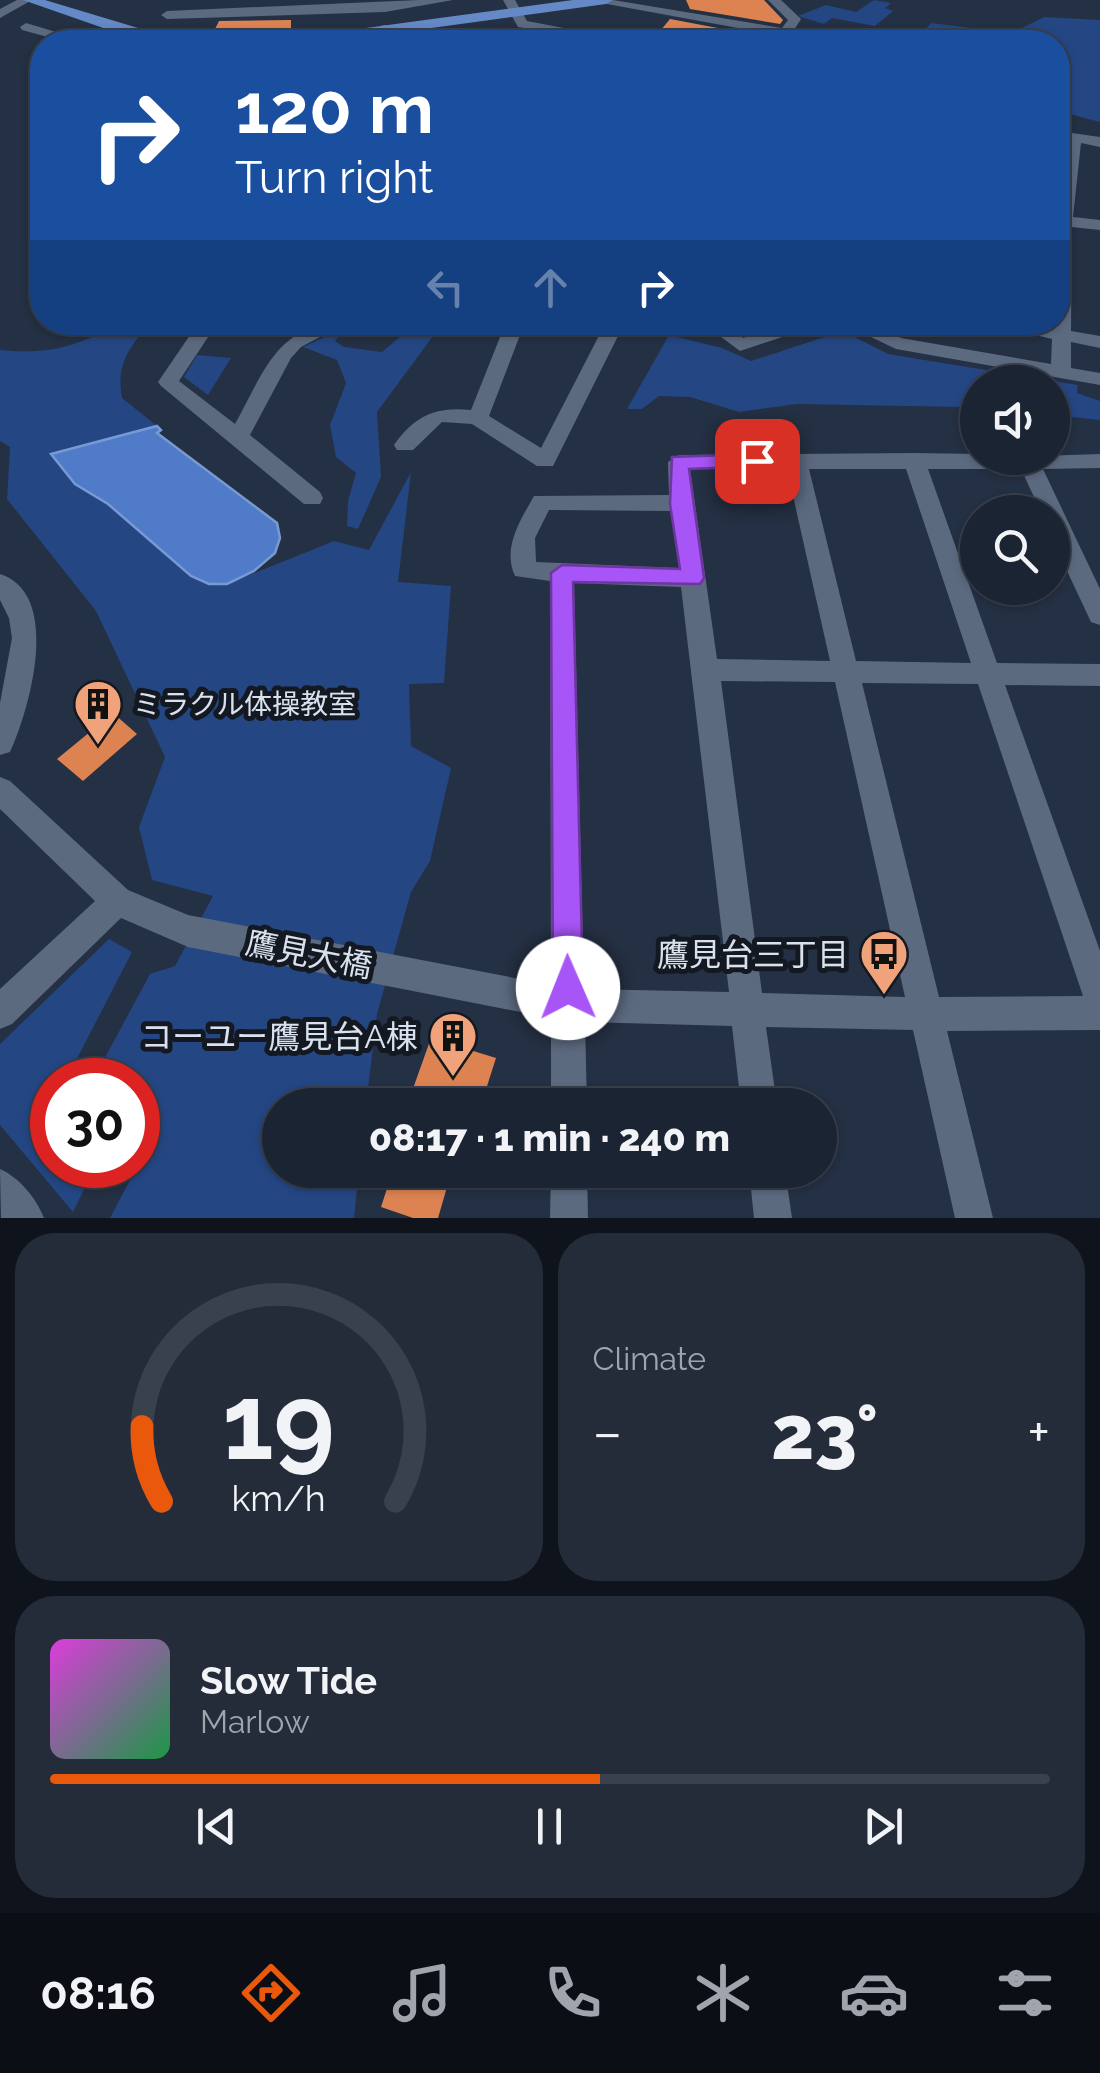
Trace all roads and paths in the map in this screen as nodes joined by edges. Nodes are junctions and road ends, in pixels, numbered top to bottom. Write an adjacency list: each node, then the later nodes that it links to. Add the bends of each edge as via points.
1 (28, 0): 9 (street); 16 (main road)
2 (174, 0): 11 (street)
3 (447, 0): 7 (street, via 386,8)
4 (672, 0): 10 (street)
5 (774, 0): 22 (street, via 795,19)
6 (596, 1): 8 (main road); 10 (street)
7 (241, 6): 11 (street)
8 (510, 6): 14 (main road); 20 (street, via 522,24)
9 (0, 14)
10 (662, 14): 13 (street); 21 (street)
11 (167, 15): 17 (street)
12 (26, 27): 15 (street)
13 (653, 28)
14 (384, 29): 18 (main road); 19 (street)
15 (31, 30)
16 (130, 30)
17 (160, 30)
18 (378, 30)
19 (395, 30)
20 (558, 30)
21 (742, 30)
22 (787, 30)
23 (1070, 137): 24 (street)
24 (1100, 142)
25 (1070, 221): 26 (street)
26 (1100, 225)
27 (200, 335): 42 (street, via 168,382)
28 (311, 335): 42 (street, via 283,355)
29 (511, 335): 41 (street)
30 (609, 335): 41 (street, via 545,461)
31 (728, 335): 32 (street, via 740,344)
32 (772, 335)
33 (880, 335): 37 (street)
34 (1060, 335): 38 (street)
35 (1065, 335): 36 (street)
36 (1100, 342)
37 (1036, 365)
38 (1061, 365)
39 (1070, 371): 40 (street)
40 (1100, 379)
41 (478, 418): 43 (street, via 442,412 425,420)
42 (238, 438): 49 (street)
43 (406, 445)
44 (796, 460): 45 (street); 50 (street, via 679,462); 57 (street)
45 (914, 460): 46 (street); 58 (street)
46 (960, 460)
47 (1070, 461): 48 (street)
48 (1100, 461)
49 (312, 498)
50 (680, 504): 52 (street, via 542,502 523,538 524,570); 53 (street)
51 (1070, 552): 55 (street)
52 (562, 573): 53 (street); 64 (street)
53 (692, 578): 56 (street)
54 (0, 583): 60 (street, via 24,624 22,670)
55 (1100, 616)
56 (706, 670): 57 (street); 65 (street)
57 (846, 670): 58 (street); 68 (street)
58 (986, 674): 59 (street); 63 (street)
59 (1100, 675)
60 (0, 743)
61 (7, 808): 62 (street)
62 (117, 901): 64 (street, 鷹見大橋, via 188,931); 66 (street)
63 (1100, 998)
64 (569, 1005): 65 (street, 鷹見大橋); 69 (street)
65 (748, 1008): 68 (street, 鷹見大橋); 70 (street)
66 (0, 1012)
67 (1100, 1013): 68 (street, 鷹見大橋)
68 (929, 1014): 77 (street)
69 (569, 1088)
70 (758, 1088)
71 (0, 1188): 74 (street)
72 (569, 1188): 75 (street)
73 (769, 1188): 76 (street)
74 (25, 1218)
75 (569, 1218)
76 (773, 1218)
77 (974, 1218)

